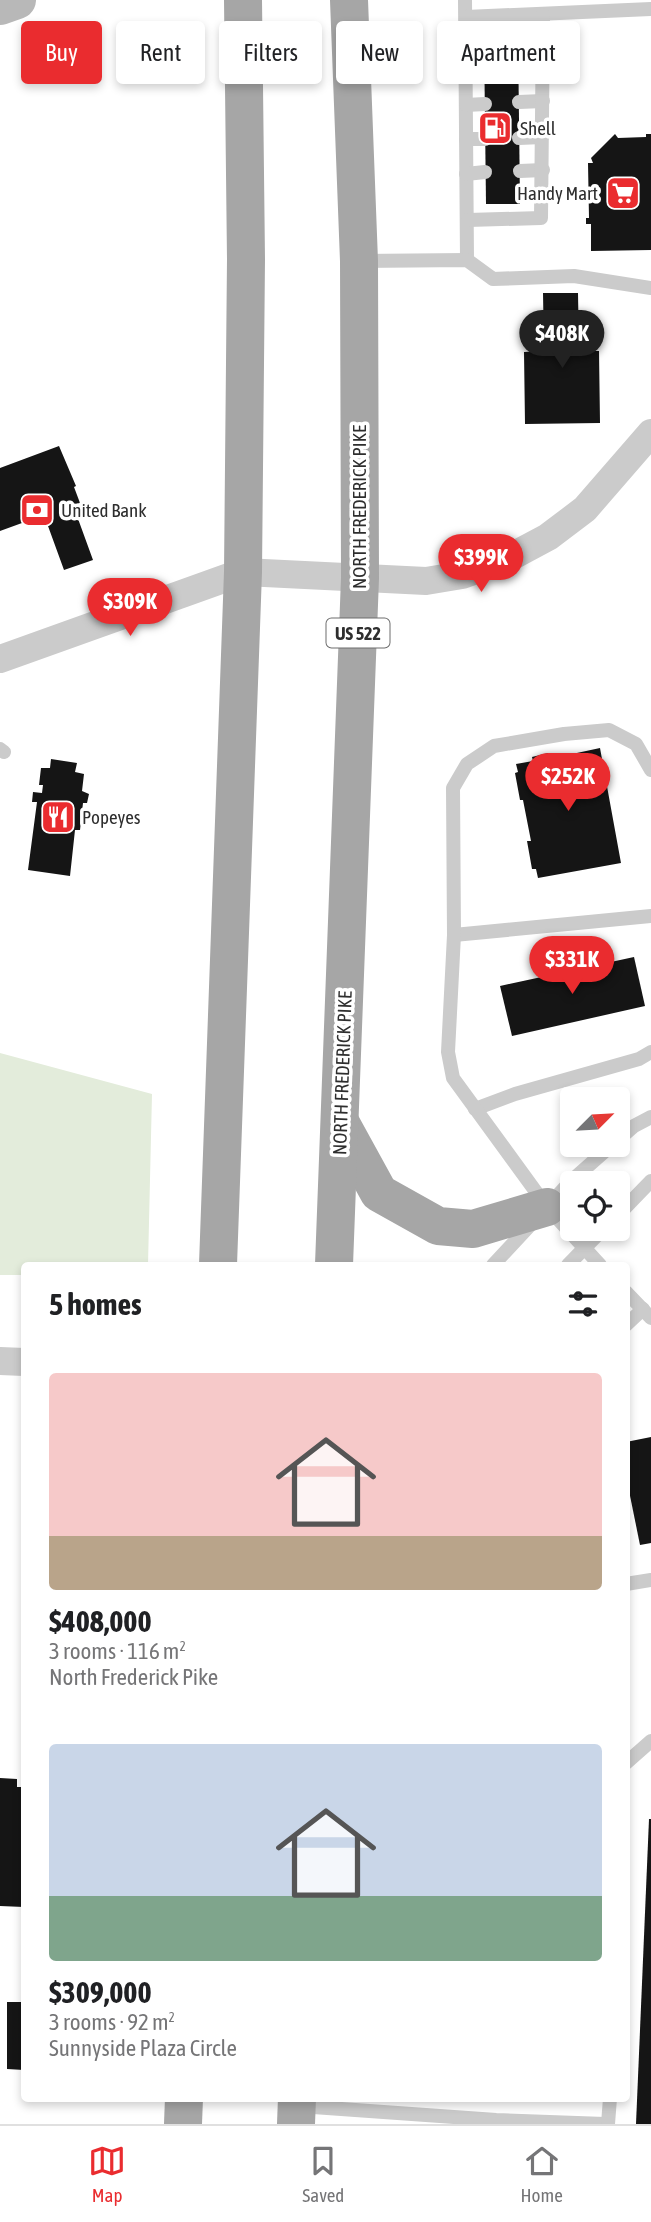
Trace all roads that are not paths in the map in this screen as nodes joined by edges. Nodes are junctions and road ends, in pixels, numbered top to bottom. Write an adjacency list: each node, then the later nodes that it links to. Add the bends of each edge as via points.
1 (17, 0): 5 (main road)
2 (243, 0): 30 (main road)
3 (349, 0): 27 (main road, NORTH FREDERICK PIKE / US 522)
4 (465, 0): 8 (lane)
5 (0, 6)
6 (651, 9): 7 (lane)
7 (543, 15): 8 (lane); 10 (lane)
8 (466, 17): 9 (lane)
9 (466, 21)
10 (543, 21)
11 (466, 84): 16 (lane)
12 (543, 84): 13 (lane)
13 (543, 101): 14 (lane); 17 (lane)
14 (519, 102)
15 (485, 104): 16 (lane)
16 (466, 105): 19 (lane)
17 (542, 137): 18 (lane); 21 (lane)
18 (519, 138)
19 (466, 139): 20 (lane); 24 (lane)
20 (485, 139)
21 (542, 170): 22 (lane); 25 (lane, via 541,218)
22 (520, 171)
23 (485, 172): 24 (lane)
24 (466, 174): 25 (lane)
25 (467, 220): 26 (lane)
26 (467, 260): 27 (lane); 28 (lane, via 493,279 574,276)
27 (359, 261): 31 (main road, NORTH FREDERICK PIKE / US 522)
28 (651, 288)
29 (651, 433): 31 (street, via 585,509 548,537 507,559 462,575 426,581)
30 (243, 572): 31 (street); 32 (street); 47 (main road)
31 (360, 578): 39 (main road, NORTH FREDERICK PIKE / US 522)
32 (0, 659)
33 (651, 771): 35 (lane, via 636,744 608,730 494,746 467,764 453,788)
34 (651, 916): 35 (lane)
35 (454, 936): 37 (lane, via 448,1052 453,1078)
36 (651, 1052): 37 (lane)
37 (475, 1109): 44 (lane)
38 (651, 1117): 40 (lane)
39 (340, 1122): 44 (main road, via 379,1193 438,1226 473,1229); 48 (main road, NORTH FREDERICK PIKE / US 522)
40 (630, 1130)
41 (598, 1157): 44 (lane)
42 (651, 1181): 43 (lane)
43 (630, 1203)
44 (547, 1207): 46 (lane); 49 (lane)
45 (592, 1241): 46 (lane)
46 (584, 1249): 50 (lane); 51 (lane)
47 (218, 1262)
48 (334, 1262)
49 (495, 1262)
50 (571, 1262)
51 (597, 1262)
52 (630, 1296): 53 (lane)
53 (647, 1313): 54 (lane)
54 (630, 1323)
55 (0, 1362): 56 (street)
56 (21, 1362)
57 (651, 1580): 58 (lane)
58 (630, 1583)
59 (651, 1741): 60 (lane)
60 (630, 1759)
61 (184, 2102): 65 (main road)
62 (610, 2102): 66 (lane)
63 (296, 2109): 64 (lane)
64 (406, 2119): 66 (lane)
65 (183, 2124)
66 (607, 2124)

